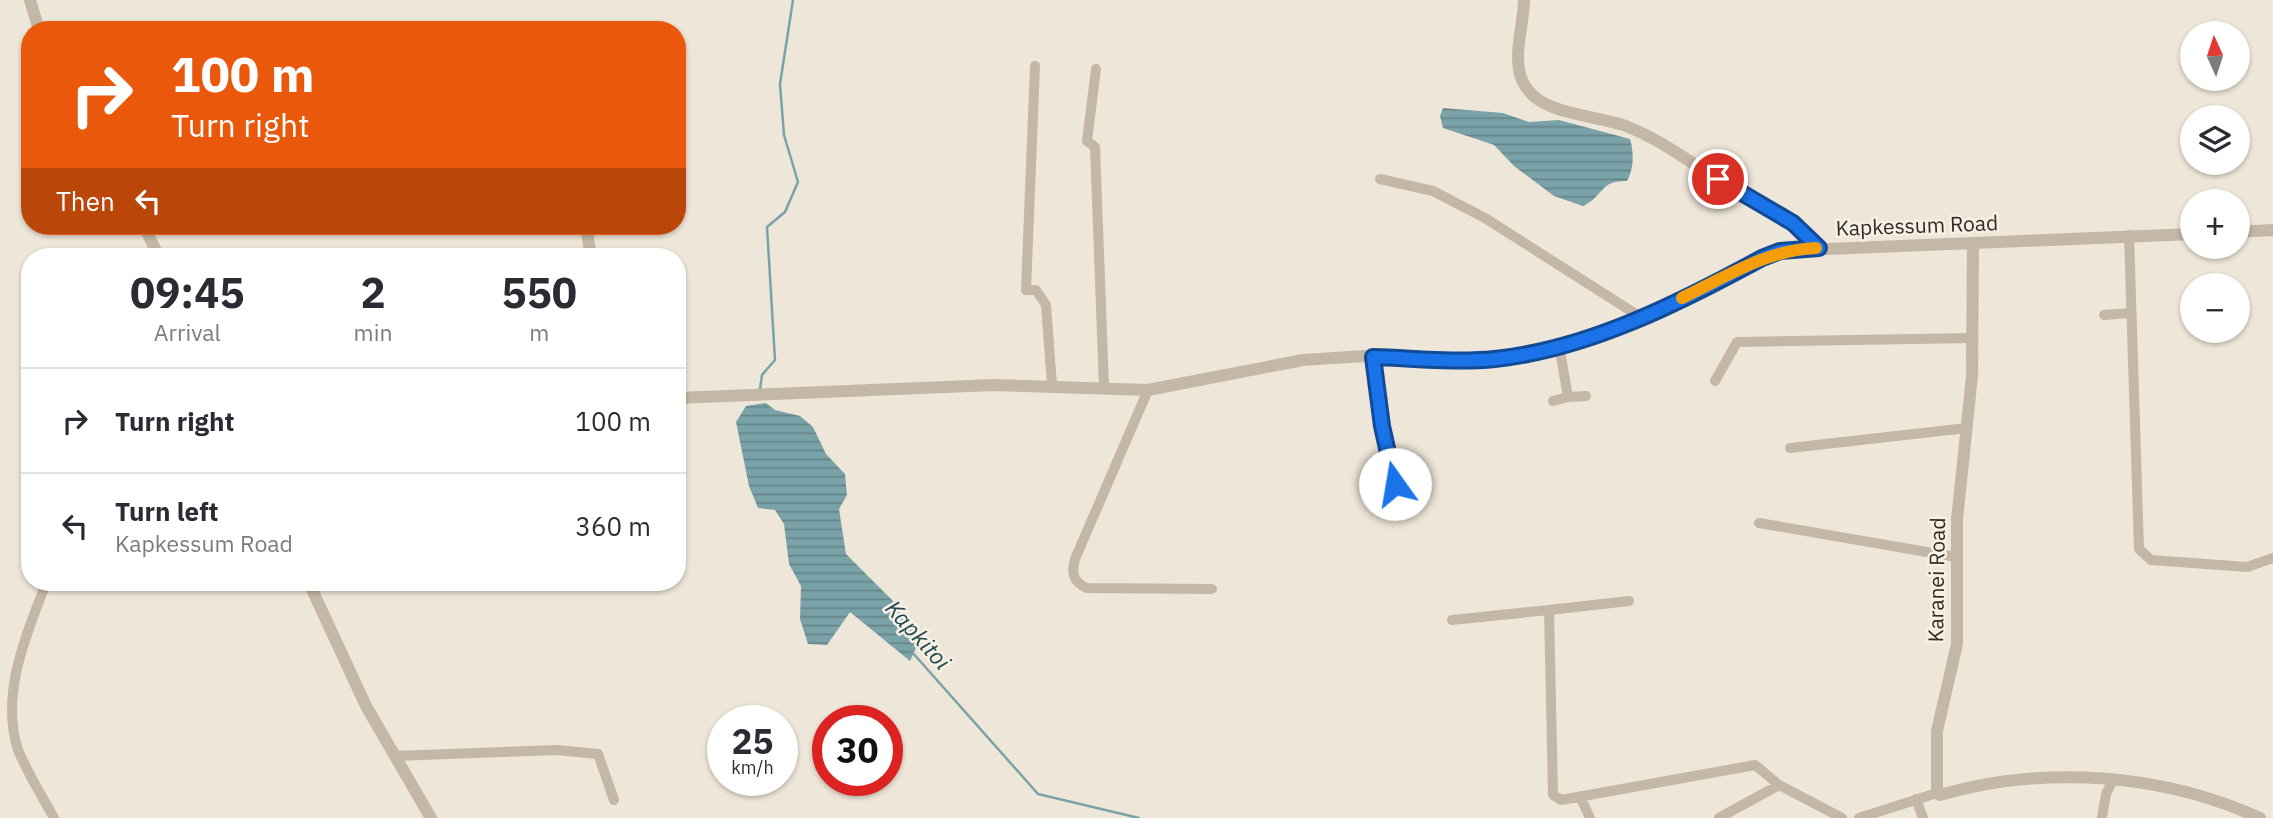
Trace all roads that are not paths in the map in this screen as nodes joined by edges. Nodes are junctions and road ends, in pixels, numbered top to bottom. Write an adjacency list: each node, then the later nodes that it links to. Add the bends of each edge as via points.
1 (30, 0): 3 (street)
2 (1524, 0): 12 (street, Kapkessum Road, via 1520,72 1528,91 1538,100 1624,125 1654,139 1793,223)
3 (36, 21)
4 (1035, 66): 20 (street, via 1026,290 1036,290 1046,306)
5 (1096, 69): 21 (street, via 1087,141 1095,147)
6 (1380, 179): 15 (street, via 1433,191 1485,218)
7 (2273, 230): 8 (street)
8 (2250, 231)
9 (2180, 234): 10 (street, Kapkessum Road)
10 (2129, 235): 11 (street, Kapkessum Road); 13 (street)
11 (1973, 244): 12 (street, Kapkessum Road); 16 (street, Karanei Road)
12 (1819, 248): 15 (street, via 1780,251 1762,258)
13 (2131, 313): 14 (street); 32 (street, via 2139,549 2151,561 2247,566)
14 (2104, 315)
15 (1642, 318): 17 (street)
16 (1973, 338): 19 (street, via 1737,342); 27 (street, Karanei Road)
17 (1559, 345): 18 (street, via 1496,359); 24 (street)
18 (1373, 357): 22 (street, via 1290,362); 29 (street)
19 (1715, 381)
20 (1052, 385): 21 (street); 25 (street)
21 (1104, 387): 22 (street)
22 (1148, 390): 33 (street, via 1075,559 1073,576 1087,588)
23 (1586, 396): 24 (street)
24 (1567, 397): 26 (street)
25 (686, 398)
26 (1553, 401)
27 (1967, 428): 28 (street); 31 (street, Karanei Road, via 1959,475)
28 (1790, 448)
29 (1395, 484)
30 (1759, 523): 31 (street)
31 (1956, 557): 42 (street, Karanei Road, via 1957,644 1937,731)
32 (2273, 558)
33 (1212, 589)
34 (43, 591): 46 (street, via 14,673 9,707 18,750)
35 (313, 591): 39 (street, via 366,706)
36 (1629, 601): 37 (street)
37 (1549, 610): 38 (street); 43 (street, via 1553,795 1561,800)
38 (1452, 620)
39 (395, 756): 44 (street, via 557,750 598,754); 47 (street)
40 (2113, 780): 42 (street, via 2001,780); 53 (street); 54 (street, via 2174,787)
41 (1779, 785): 43 (street, via 1755,765); 49 (street); 50 (street)
42 (1937, 793): 45 (street)
43 (1580, 796): 48 (street)
44 (614, 800)
45 (1916, 800): 51 (street); 52 (street)
46 (54, 818)
47 (431, 818)
48 (1590, 818)
49 (1719, 818)
50 (1842, 818)
51 (1859, 818)
52 (1923, 818)
53 (2102, 818)
54 (2260, 818)

